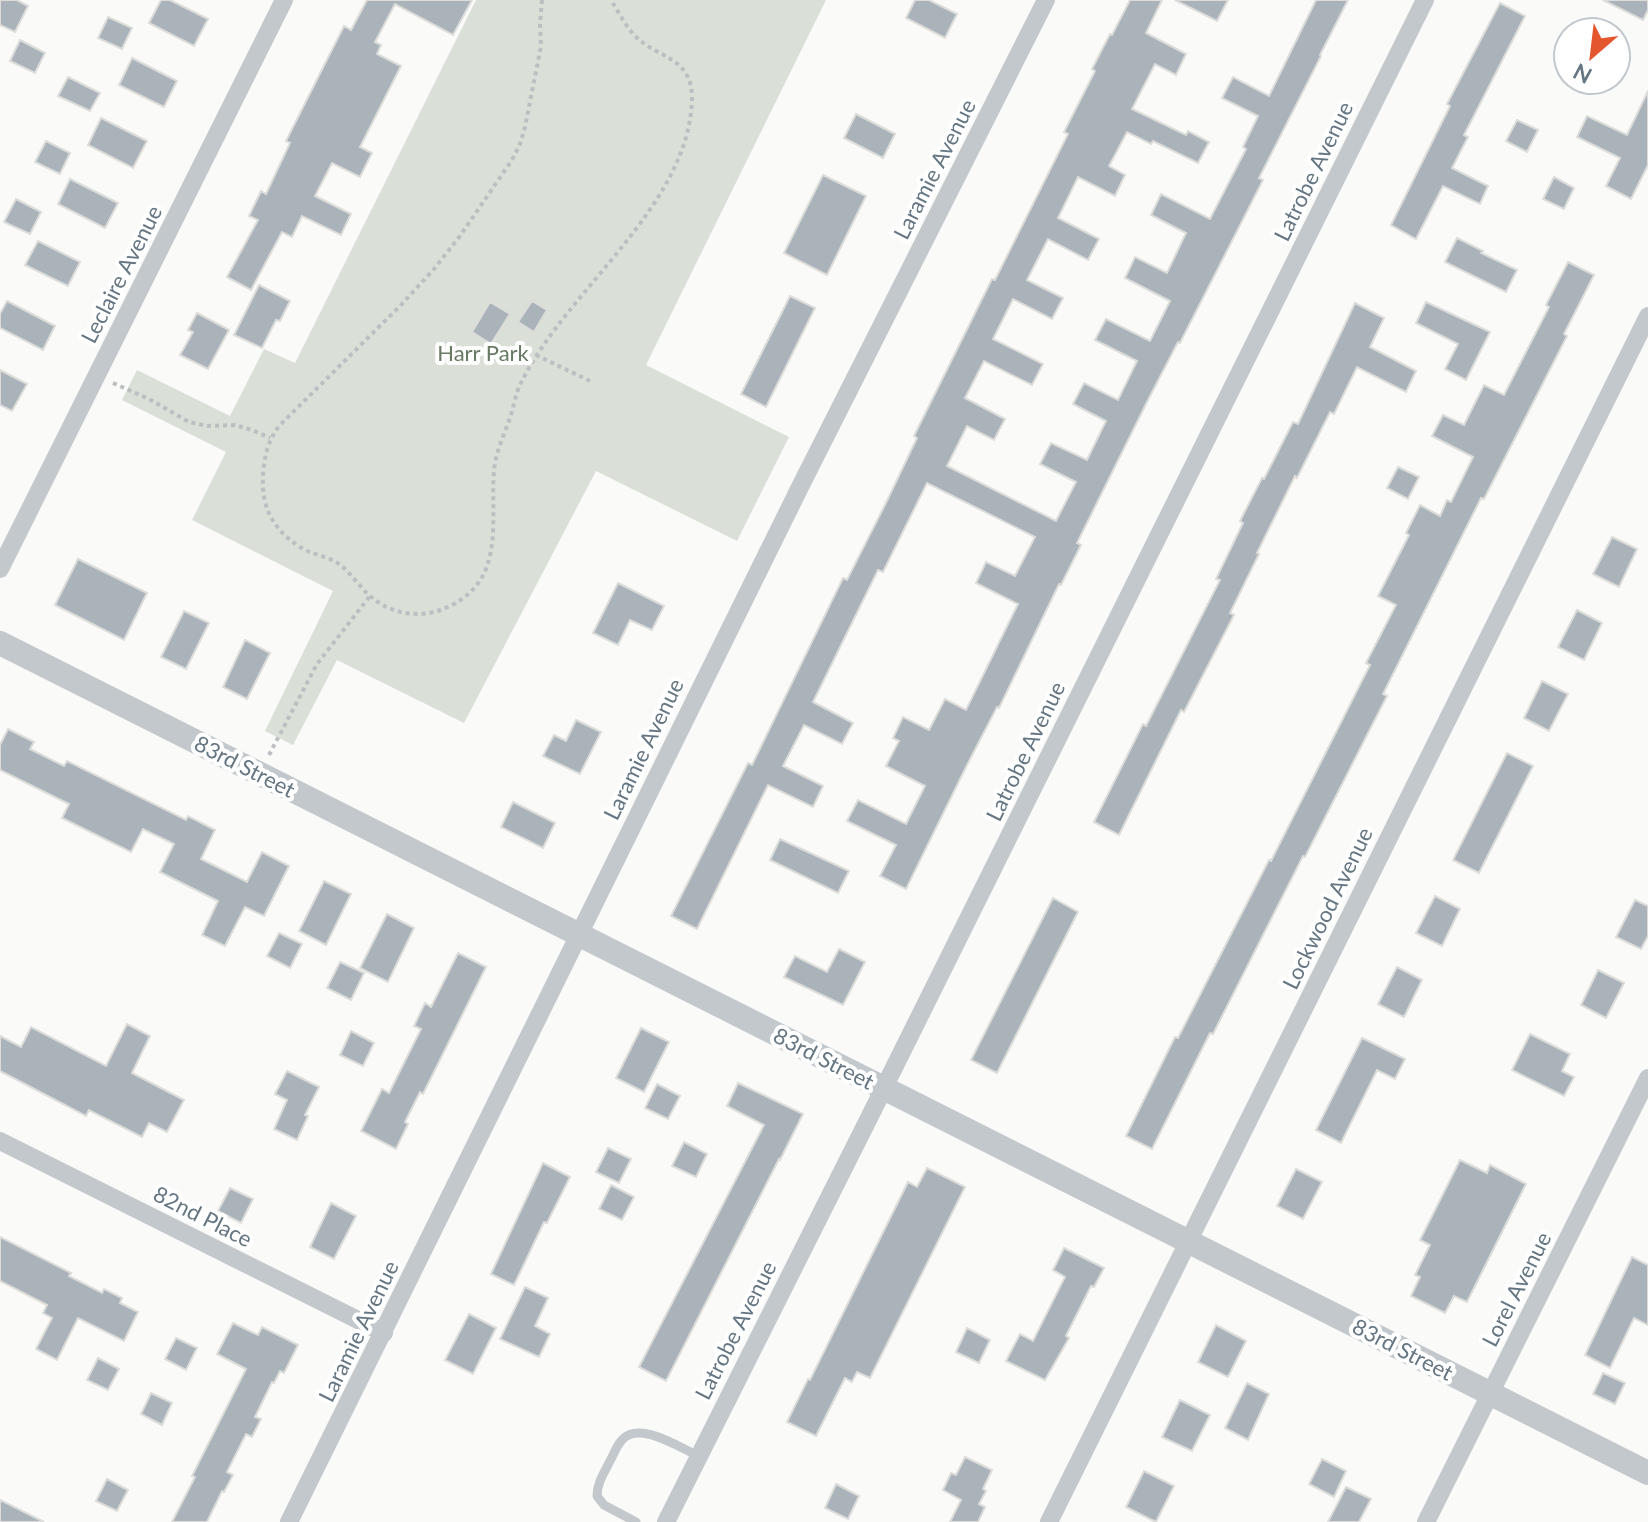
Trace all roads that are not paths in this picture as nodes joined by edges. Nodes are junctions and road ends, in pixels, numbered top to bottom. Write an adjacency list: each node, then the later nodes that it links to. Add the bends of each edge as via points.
1 (284, 0): 5 (street, Leclaire Avenue)
2 (1046, 0): 7 (street, Laramie Avenue)
3 (1425, 0): 9 (street, Latrobe Avenue)
4 (1648, 316): 11 (street, Lockwood Avenue)
5 (0, 569)
6 (0, 643): 7 (street, 83rd Street)
7 (579, 934): 9 (street, 83rd Street); 12 (street, Laramie Avenue)
8 (1648, 1078): 13 (street, Lorel Avenue)
9 (884, 1088): 11 (street, 83rd Street); 14 (street, Latrobe Avenue)
10 (0, 1141): 12 (street, 82nd Place)
11 (1189, 1241): 13 (street, 83rd Street); 19 (street, Lockwood Avenue)
12 (384, 1333): 16 (street, Laramie Avenue)
13 (1491, 1393): 15 (street, 83rd Street); 20 (street, Lorel Avenue)
14 (699, 1456): 17 (lane, via 639,1431 621,1440 597,1496); 18 (street, Latrobe Avenue)
15 (1648, 1473)
16 (289, 1522)
17 (636, 1522)
18 (666, 1522)
19 (1049, 1522)
20 (1426, 1522)

